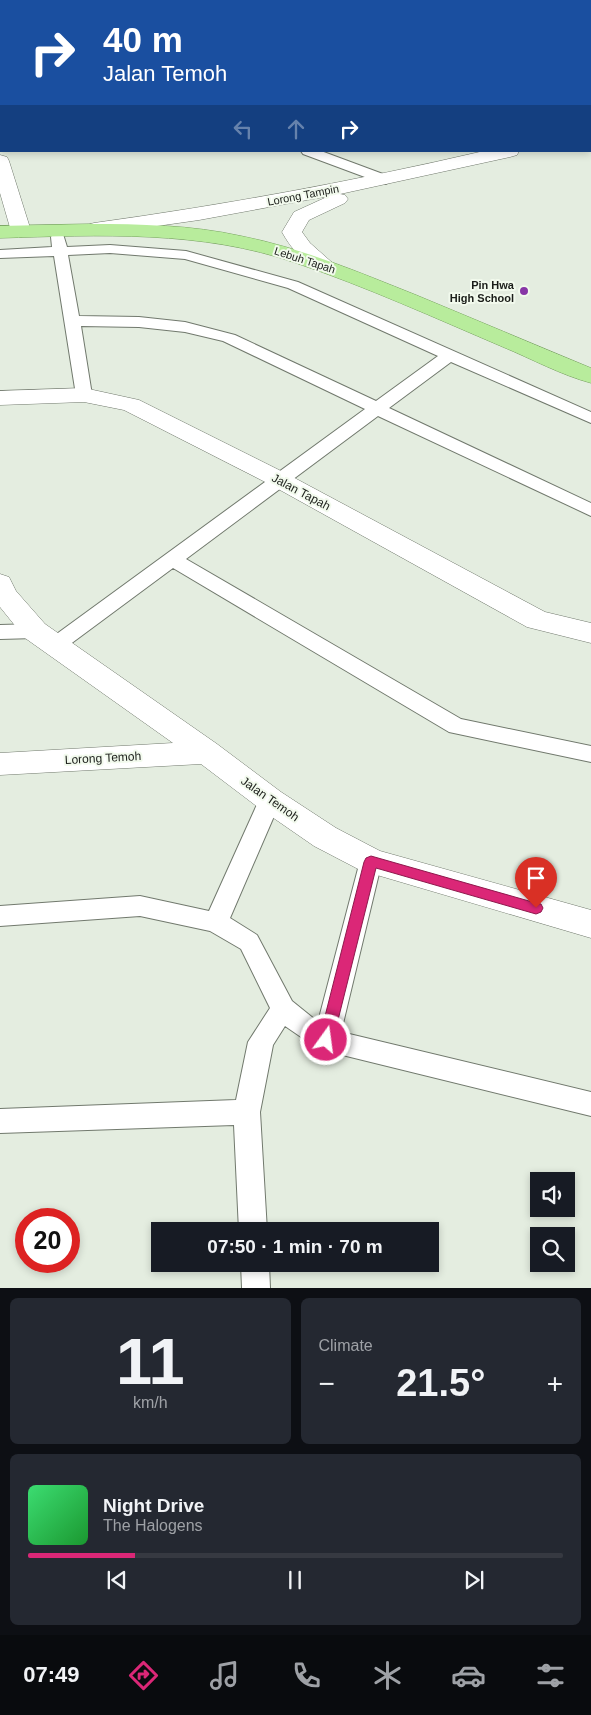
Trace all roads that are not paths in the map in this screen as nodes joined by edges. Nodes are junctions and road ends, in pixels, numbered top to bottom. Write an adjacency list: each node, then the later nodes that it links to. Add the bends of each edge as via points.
1 (311, 152): 4 (lane)
2 (506, 152): 4 (street, Lorong Tampin)
3 (1, 166): 7 (street)
4 (386, 180): 5 (street, Lorong Tampin, via 186,217); 11 (street, via 318,206 301,216 294,225 292,232 296,241)
5 (94, 229): 6 (highway, Lebuh Tapah); 11 (highway, Lebuh Tapah, via 178,233 238,241)
6 (57, 230): 7 (highway, Lebuh Tapah); 9 (lane)
7 (21, 231): 8 (highway, Lebuh Tapah)
8 (0, 232)
9 (60, 250): 10 (lane); 12 (lane); 13 (lane, via 110,249 186,255 293,286)
10 (0, 254)
11 (326, 266): 14 (highway, Lebuh Tapah)
12 (71, 321): 15 (lane); 17 (lane, via 139,322 185,327 229,338)
13 (451, 354): 17 (lane); 18 (lane)
14 (591, 376)
15 (84, 395): 16 (street, Jalan Tapah); 19 (street, Jalan Tapah, via 131,404)
16 (0, 398)
17 (377, 408): 19 (lane); 20 (lane)
18 (591, 418)
19 (280, 480): 21 (lane); 24 (street, Jalan Tapah, via 536,620)
20 (591, 510)
21 (172, 559): 25 (lane); 27 (lane, via 456,726)
22 (0, 583): 25 (street, Jalan Temoh, via 4,594)
23 (0, 632): 25 (lane)
24 (591, 632)
25 (44, 638): 26 (street, Jalan Temoh)
26 (207, 752): 28 (street, Lorong Temoh); 29 (street, Jalan Temoh)
27 (591, 754)
28 (0, 764)
29 (270, 800): 30 (street, Jalan Temoh); 32 (lane)
30 (371, 862): 33 (street, Jalan Temoh); 35 (lane)
31 (0, 916): 32 (lane, via 140,906)
32 (216, 922): 34 (lane, via 250,942)
33 (591, 924)
34 (284, 1009): 35 (lane); 37 (lane, via 261,1042)
35 (326, 1040): 36 (lane)
36 (591, 1104)
37 (247, 1112): 38 (lane); 39 (lane)
38 (0, 1121)
39 (253, 1222)
40 (255, 1272): 41 (lane)
41 (256, 1288)

